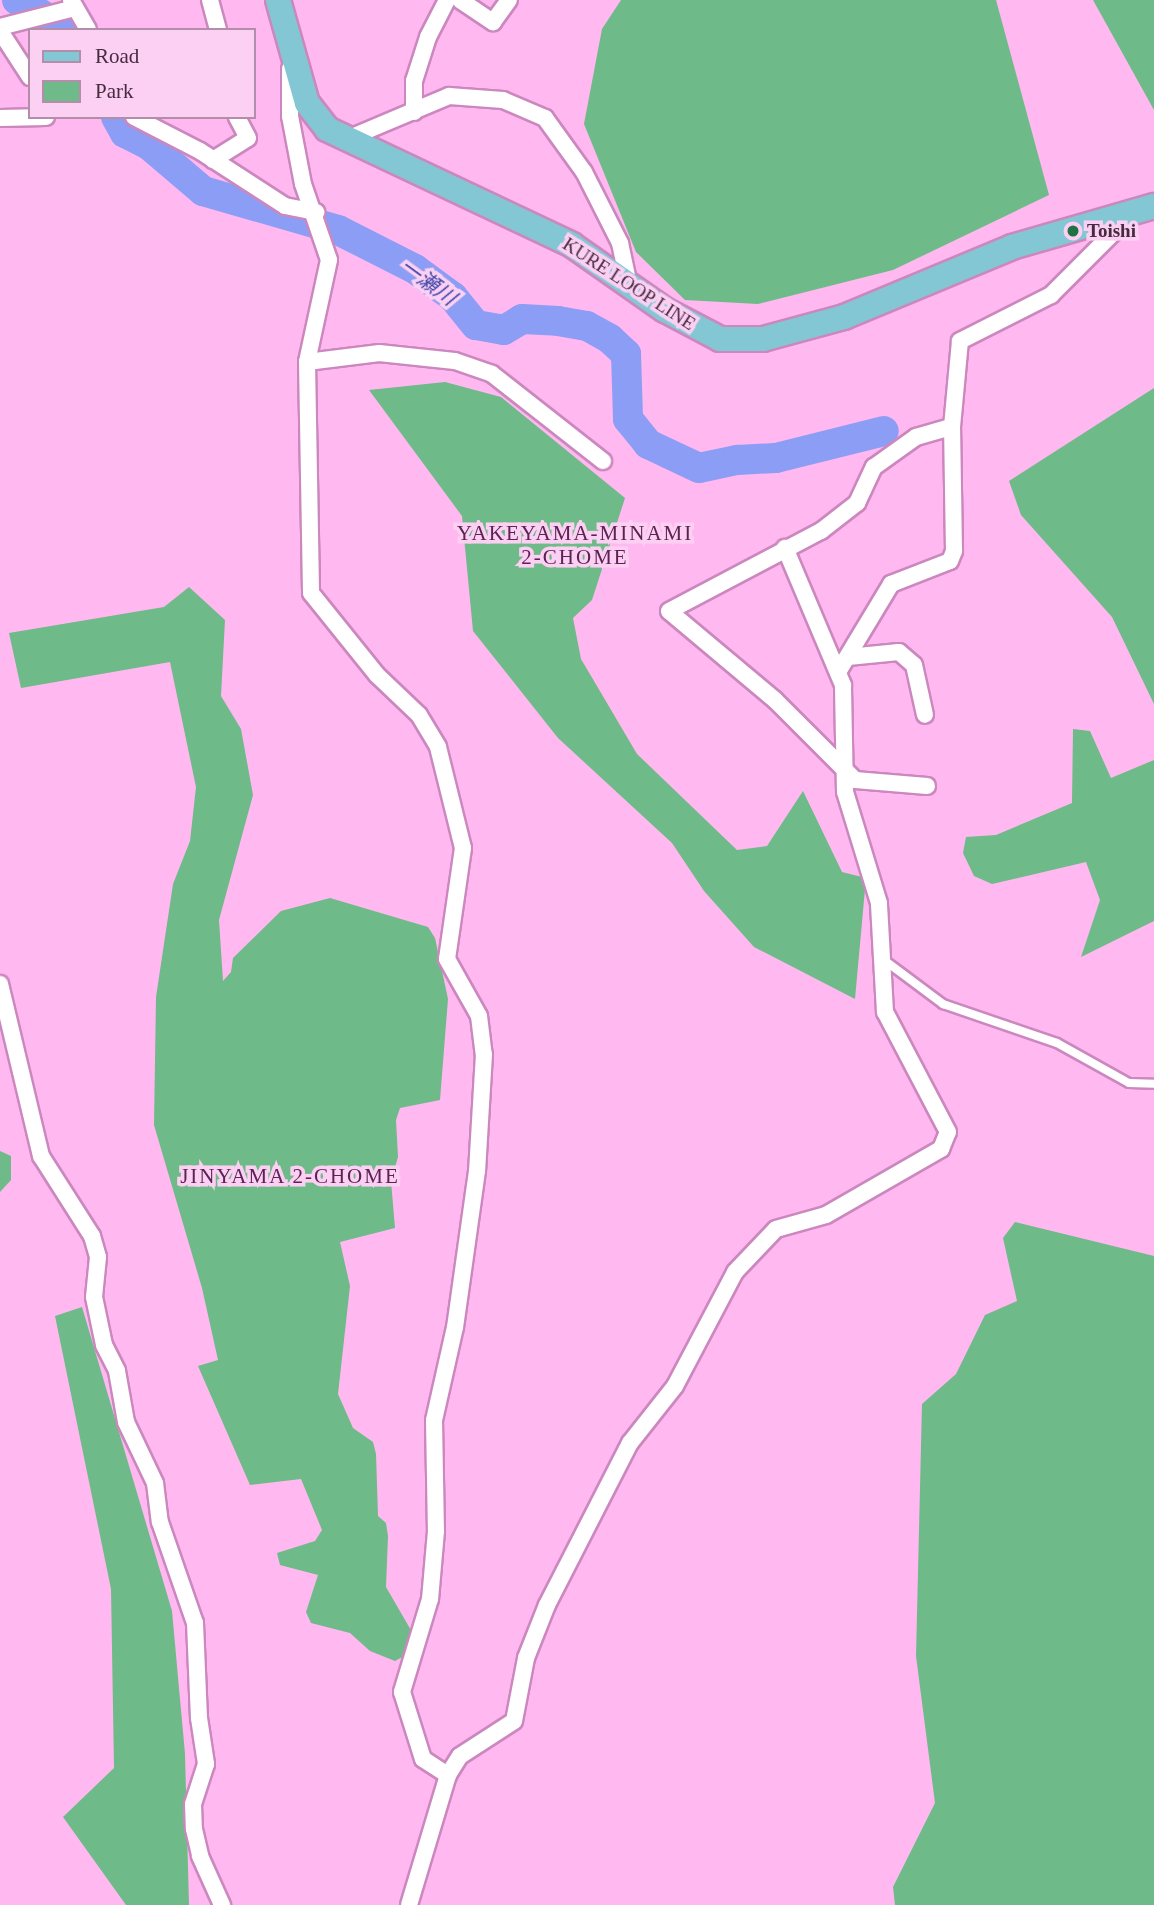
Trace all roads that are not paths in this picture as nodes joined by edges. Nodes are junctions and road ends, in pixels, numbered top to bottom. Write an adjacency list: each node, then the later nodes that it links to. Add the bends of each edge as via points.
1 (210, 0): 8 (street)
2 (278, 0): 10 (main road, KURE LOOP LINE)
3 (447, 0): 12 (street, via 428,37 414,81)
4 (460, 0): 5 (street, via 493,22)
5 (509, 0)
6 (73, 4): 7 (street); 9 (street)
7 (87, 28)
8 (217, 28)
9 (0, 29): 11 (street)
10 (291, 49): 17 (main road, KURE LOOP LINE, via 307,103 327,129); 20 (street, via 290,116 303,184)
11 (28, 74)
12 (414, 112): 17 (street); 21 (street, via 449,96 473,94 503,100 545,118 569,146 621,243)
13 (28, 117): 14 (street)
14 (0, 118)
15 (138, 119): 18 (street)
16 (238, 119): 18 (street, via 248,138)
17 (347, 139): 21 (main road, KURE LOOP LINE, via 572,245)
18 (213, 160): 20 (street, via 285,206)
19 (1146, 207): 21 (main road, KURE LOOP LINE, via 1012,247 844,317 763,339 720,340 665,310); 23 (street, via 1051,295 960,341)
20 (316, 212): 22 (street, via 329,260 321,316)
21 (628, 281)
22 (307, 362): 24 (street, via 379,353 468,365 492,374); 34 (street, via 311,593 377,675 419,715 438,747 463,849 447,959 479,1016 484,1054 475,1184 455,1327 434,1420 436,1531 430,1599 402,1692 423,1759)
23 (952, 427): 25 (street, via 916,437 898,448 874,467 857,503 821,531); 26 (street, via 955,511 950,561 891,584)
24 (603, 461)
25 (785, 548): 27 (street); 29 (street, via 668,611 775,700)
26 (848, 657): 27 (street); 28 (street, via 899,652 914,665)
27 (838, 672): 29 (street, via 843,685)
28 (925, 715)
29 (844, 768): 30 (street, via 855,780); 31 (street, via 845,792 879,903)
30 (927, 786)
31 (882, 958): 33 (lane, via 943,1004 1057,1043 1129,1083); 34 (street, via 885,1012 948,1132 942,1149 825,1214 776,1229 735,1272 675,1386 630,1443 547,1605 526,1658 514,1721 460,1756)
32 (0, 986): 35 (street, via 41,1156 92,1236 98,1257 94,1297 104,1345 117,1371 126,1422 155,1483 160,1522 195,1623 206,1764 193,1804 194,1829 200,1856)
33 (1154, 1083)
34 (448, 1775): 36 (street)
35 (222, 1905)
36 (409, 1905)

